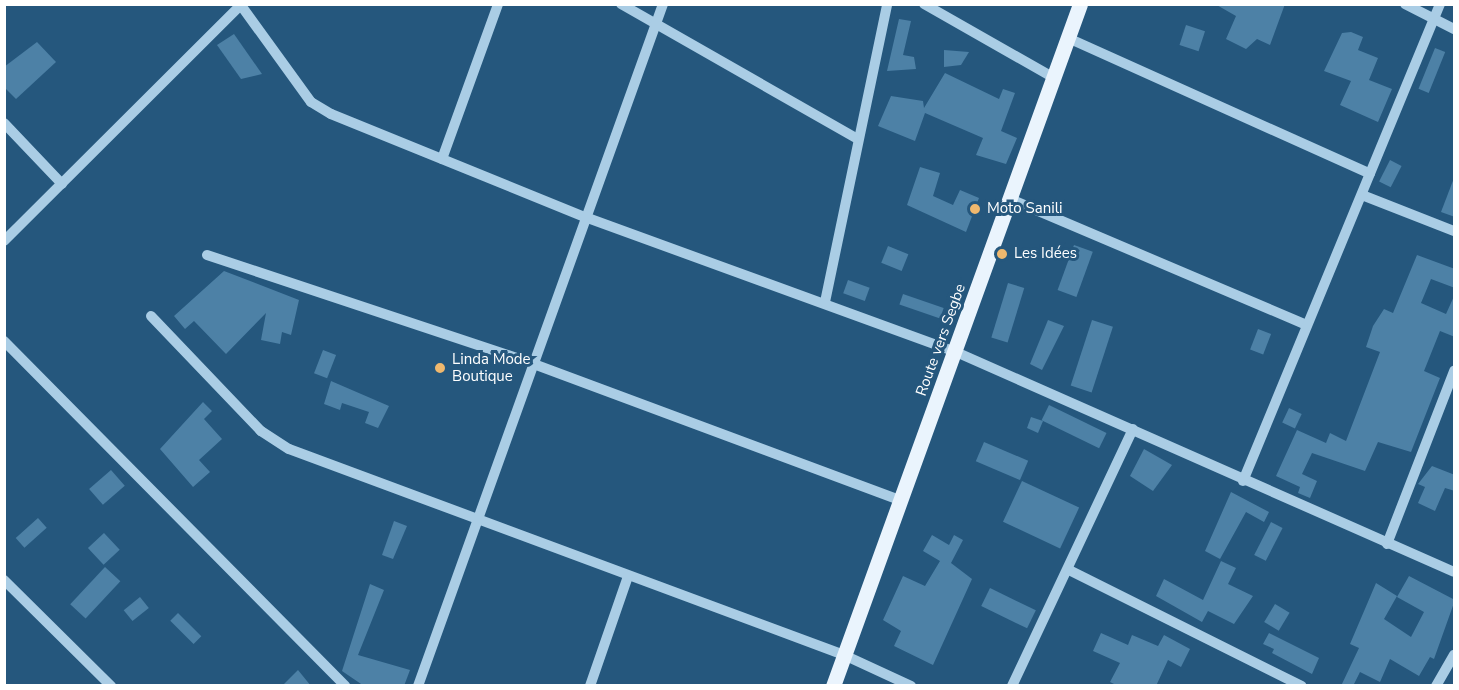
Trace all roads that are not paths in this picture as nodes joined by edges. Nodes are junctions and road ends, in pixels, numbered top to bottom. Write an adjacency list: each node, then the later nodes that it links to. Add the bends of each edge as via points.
1 (498, 4): 17 (street)
2 (621, 4): 11 (street)
3 (663, 4): 11 (street)
4 (887, 4): 16 (street)
5 (924, 4): 14 (street)
6 (1080, 4): 13 (main road, Route vers Segbe)
7 (1405, 4): 10 (street)
8 (1440, 4): 10 (street)
9 (241, 5): 17 (street, via 316,106); 19 (street)
10 (1433, 19): 12 (street); 18 (street)
11 (656, 24): 16 (street); 22 (street)
12 (1455, 29)
13 (1068, 38): 14 (main road, Route vers Segbe); 18 (street)
14 (1054, 78): 21 (main road, Route vers Segbe)
15 (4, 123): 19 (street)
16 (858, 139): 26 (street)
17 (442, 159): 22 (street)
18 (1370, 174): 20 (street)
19 (62, 184): 24 (street)
20 (1362, 195): 23 (street); 28 (street)
21 (1010, 199): 28 (street); 30 (main road, Route vers Segbe)
22 (585, 218): 26 (street); 31 (street)
23 (1455, 231)
24 (4, 241)
25 (207, 255): 31 (street)
26 (825, 302): 30 (street)
27 (152, 316): 36 (street, via 274,442)
28 (1305, 324): 34 (street)
29 (4, 341): 45 (street)
30 (956, 352): 33 (street); 35 (main road, Route vers Segbe)
31 (531, 363): 35 (street); 36 (street)
32 (1455, 371): 37 (street)
33 (1132, 429): 34 (street); 38 (street)
34 (1243, 481): 37 (street)
35 (902, 501): 42 (main road, Route vers Segbe)
36 (475, 520): 40 (street); 46 (street)
37 (1387, 544): 39 (street)
38 (1069, 570): 50 (street); 51 (street)
39 (1455, 572)
40 (628, 576): 42 (street); 47 (street)
41 (4, 580): 44 (street)
42 (844, 655): 48 (main road, Route vers Segbe); 49 (street)
43 (1455, 655): 52 (street)
44 (111, 686)
45 (345, 686)
46 (418, 686)
47 (590, 686)
48 (833, 686)
49 (911, 686)
50 (1012, 686)
51 (1302, 686)
52 (1436, 686)

